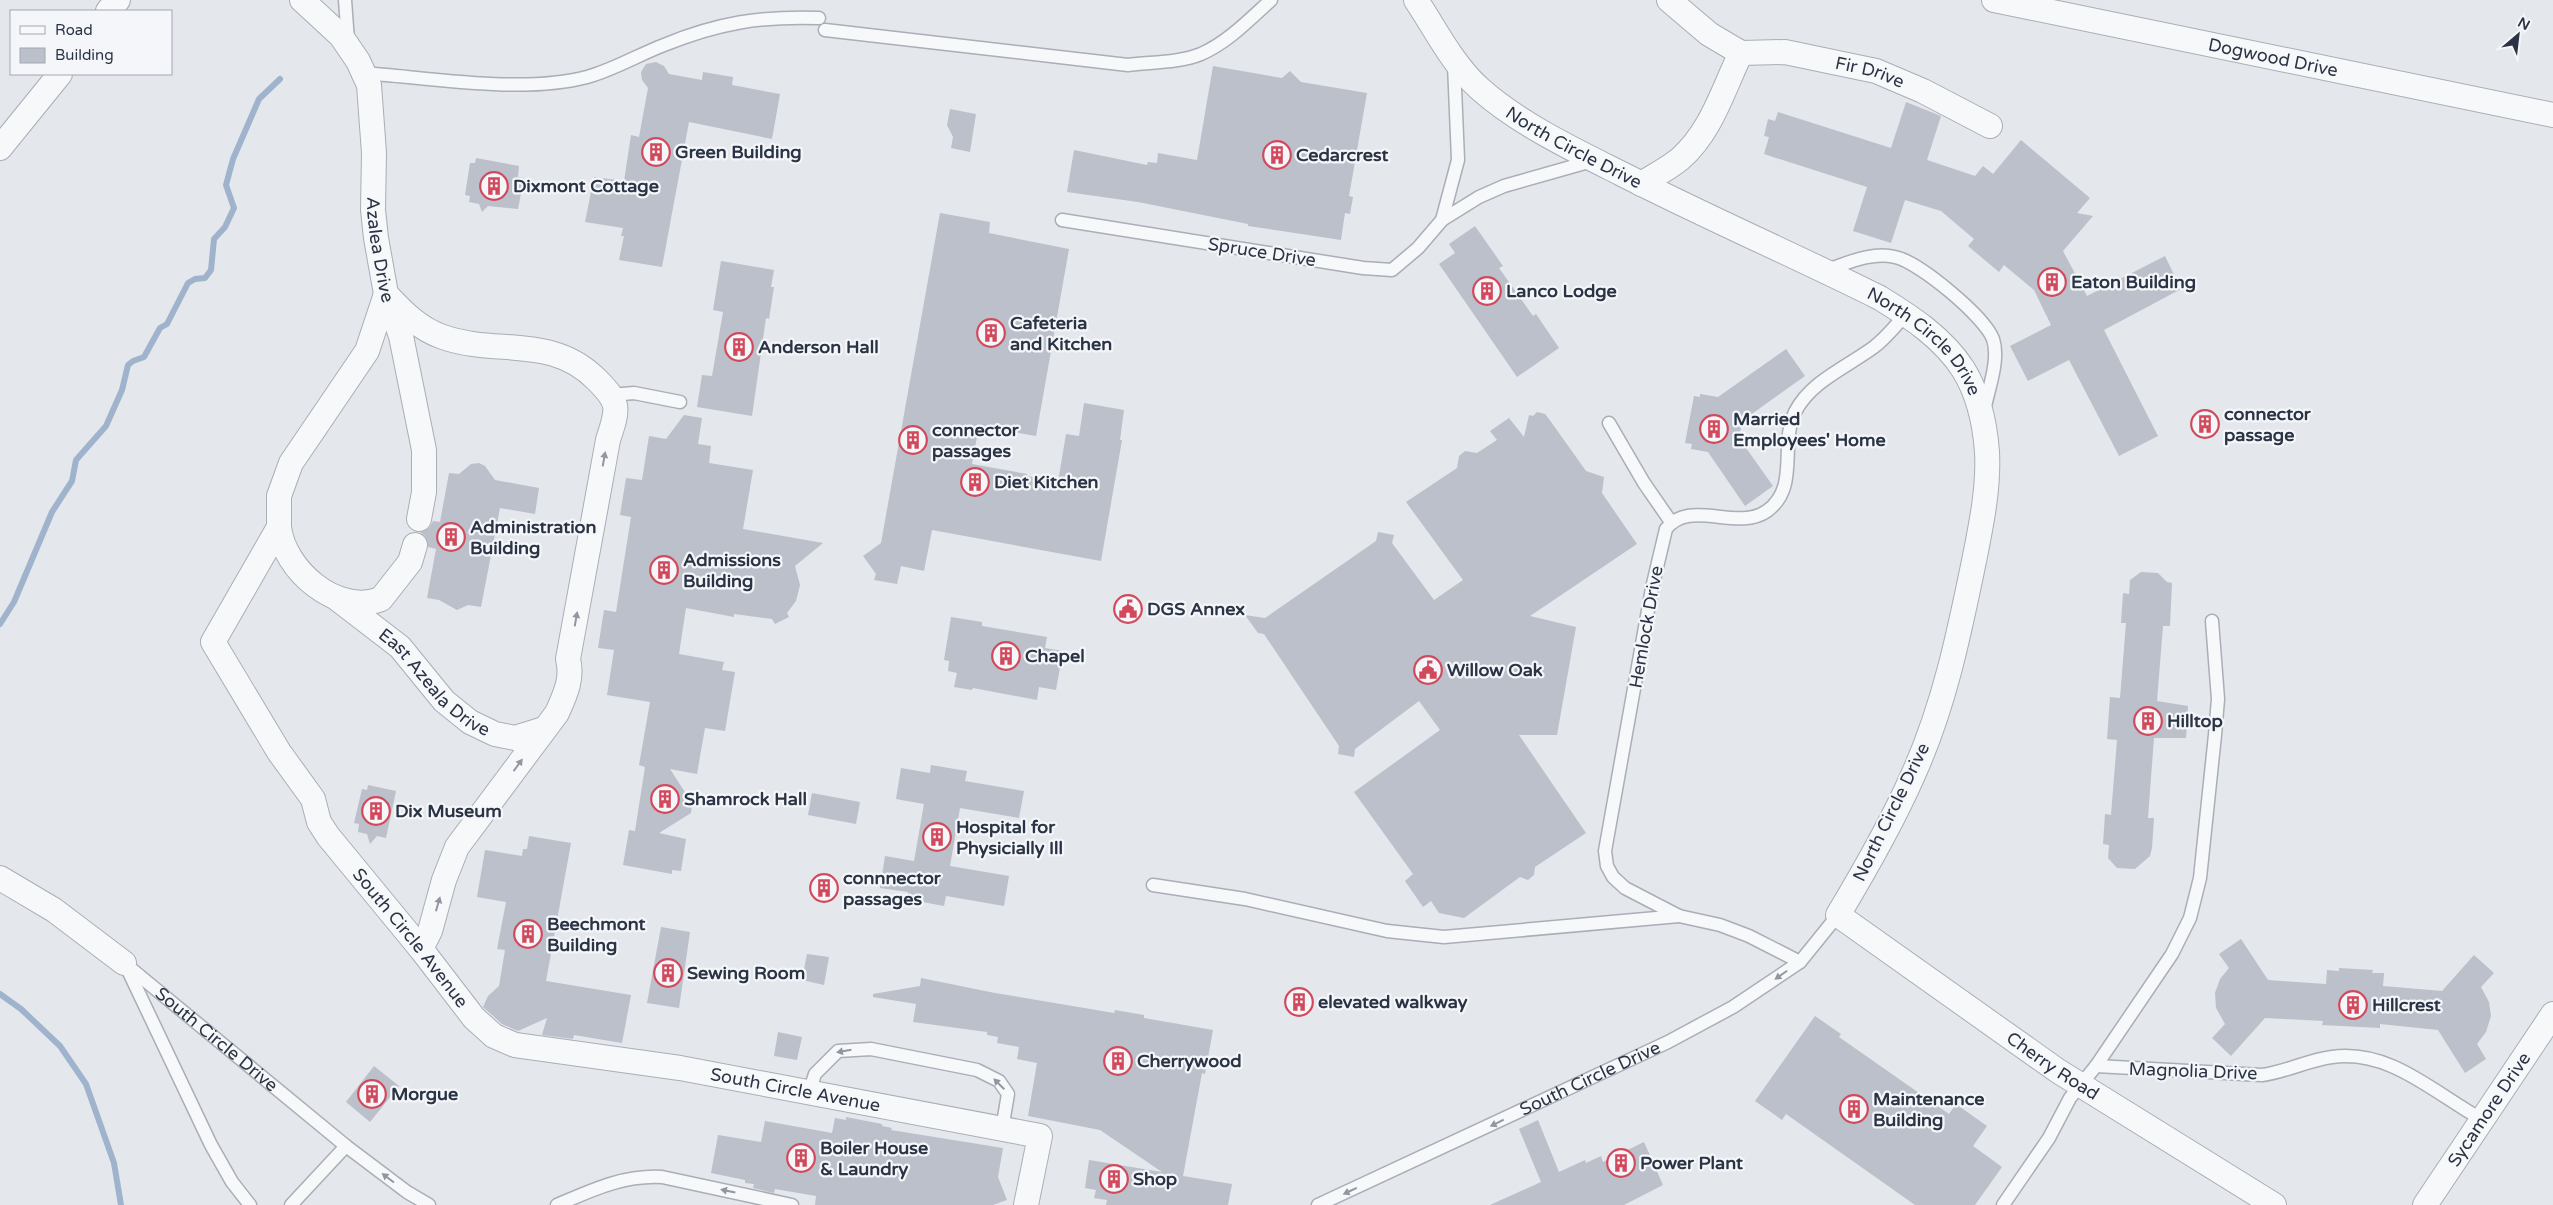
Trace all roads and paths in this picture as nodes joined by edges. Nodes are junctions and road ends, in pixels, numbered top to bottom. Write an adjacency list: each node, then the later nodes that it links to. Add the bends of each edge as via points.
1 (118, 0): 8 (street)
2 (302, 0): 11 (street, Azalea Drive)
3 (345, 0): 11 (lane)
4 (1271, 0): 10 (lane, via 1228,39 1200,55 1128,65)
5 (1416, 0): 13 (street, North Circle Drive)
6 (1669, 0): 12 (street, via 1709,34)
7 (1994, 0): 16 (street, Dogwood Drive)
8 (109, 10)
9 (819, 18): 14 (lane, via 776,16 733,22 665,44 588,76 551,84 465,82)
10 (825, 30)
11 (349, 48): 14 (street, Azalea Drive)
12 (1741, 53): 17 (street, Fir Drive, via 1785,52 1876,72 1923,91); 20 (street, via 1715,113 1699,138 1680,158)
13 (1454, 59): 19 (street, North Circle Drive, via 1481,90); 22 (lane, Spruce Drive, via 1458,160)
14 (364, 72): 24 (street, Azalea Drive, via 372,102 373,210)
15 (59, 75): 18 (street)
16 (2553, 115)
17 (1990, 126)
18 (0, 148)
19 (1594, 160): 20 (street, North Circle Drive); 22 (lane, Spruce Drive, via 1504,186 1478,197)
20 (1641, 184): 23 (street, North Circle Drive)
21 (1062, 220): 22 (lane, Spruce Drive, via 1392,270 1418,248)
22 (1442, 220)
23 (1824, 271): 25 (street, North Circle Drive); 28 (lane, via 1872,256 1895,257 1915,266 1967,308 1993,340 1994,364)
24 (386, 294): 26 (street, via 412,321 441,337 470,344 530,348 569,358 586,369); 30 (street, Azalea Drive, via 401,336 422,434 425,470); 32 (street, via 367,351 302,445 286,474 278,496)
25 (1906, 314): 28 (street, North Circle Drive, via 1935,338 1962,368); 31 (lane, via 1875,346 1826,379 1799,406 1787,441 1788,469 1784,489 1771,507 1759,515 1741,519 1692,516)
26 (611, 395): 27 (lane, via 634,393); 36 (street, one-way to 26, via 557,712 569,682 568,659 608,440 617,412 616,401)
27 (680, 402)
28 (1982, 419): 39 (street, North Circle Drive, via 1987,480 1968,592 1948,676 1913,777)
29 (1610, 423): 31 (lane, via 1644,483)
30 (419, 519)
31 (1671, 522): 40 (lane, Hemlock Drive, via 1663,535 1652,588 1605,851 1613,878 1625,888)
32 (279, 528): 34 (street, via 291,560 308,579); 41 (street, South Circle Avenue, via 213,642 279,752 314,799 318,822)
33 (415, 545): 34 (street, via 410,562 381,599 356,603)
34 (334, 597): 36 (street, East Azeala Drive, via 400,647 444,701 470,722 495,734 515,738)
35 (2212, 622): 45 (lane, via 2218,699 2200,878 2190,918 2172,954)
36 (544, 729): 41 (street, one-way to 36, via 457,847)
37 (0, 878): 43 (street, South Circle Drive, via 54,910)
38 (1153, 885): 40 (lane, via 1245,899 1387,931 1444,937)
39 (1838, 915): 42 (lane, South Circle Drive); 46 (street, Cherry Road)
40 (1679, 916): 42 (lane, Hemlock Drive, via 1720,925 1749,936)
41 (421, 949): 47 (street, South Circle Avenue, via 474,1018 494,1036 515,1045 680,1068)
42 (1800, 962): 57 (lane, South Circle Drive, one-way to 57, via 1733,1007 1668,1042)
43 (124, 963): 50 (lane, South Circle Drive); 51 (lane, via 211,1145 232,1182)
44 (2553, 1014): 48 (street, Sycamore Drive)
45 (2096, 1066): 46 (lane); 48 (lane, Magnolia Drive, via 2240,1075 2278,1072 2334,1057 2370,1058 2416,1078)
46 (2080, 1085): 58 (lane, via 2049,1138); 59 (street, Cherry Road)
47 (809, 1093): 49 (street, South Circle Avenue); 49 (lane, one-way to 47, via 1008,1094 999,1081 977,1070 871,1048 838,1051 815,1074)
48 (2481, 1119): 60 (street, Sycamore Drive)
49 (1002, 1129): 56 (street, South Circle Avenue, via 1040,1136)
50 (346, 1146): 52 (lane); 53 (lane, South Circle Drive, one-way to 50, via 406,1192)
51 (250, 1205)
52 (291, 1205)
53 (429, 1205)
54 (557, 1205): 55 (lane, one-way to 54, via 662,1177 610,1183)
55 (792, 1205)
56 (1026, 1205)
57 (1318, 1205)
58 (2003, 1205)
59 (2274, 1205)
60 (2425, 1205)

